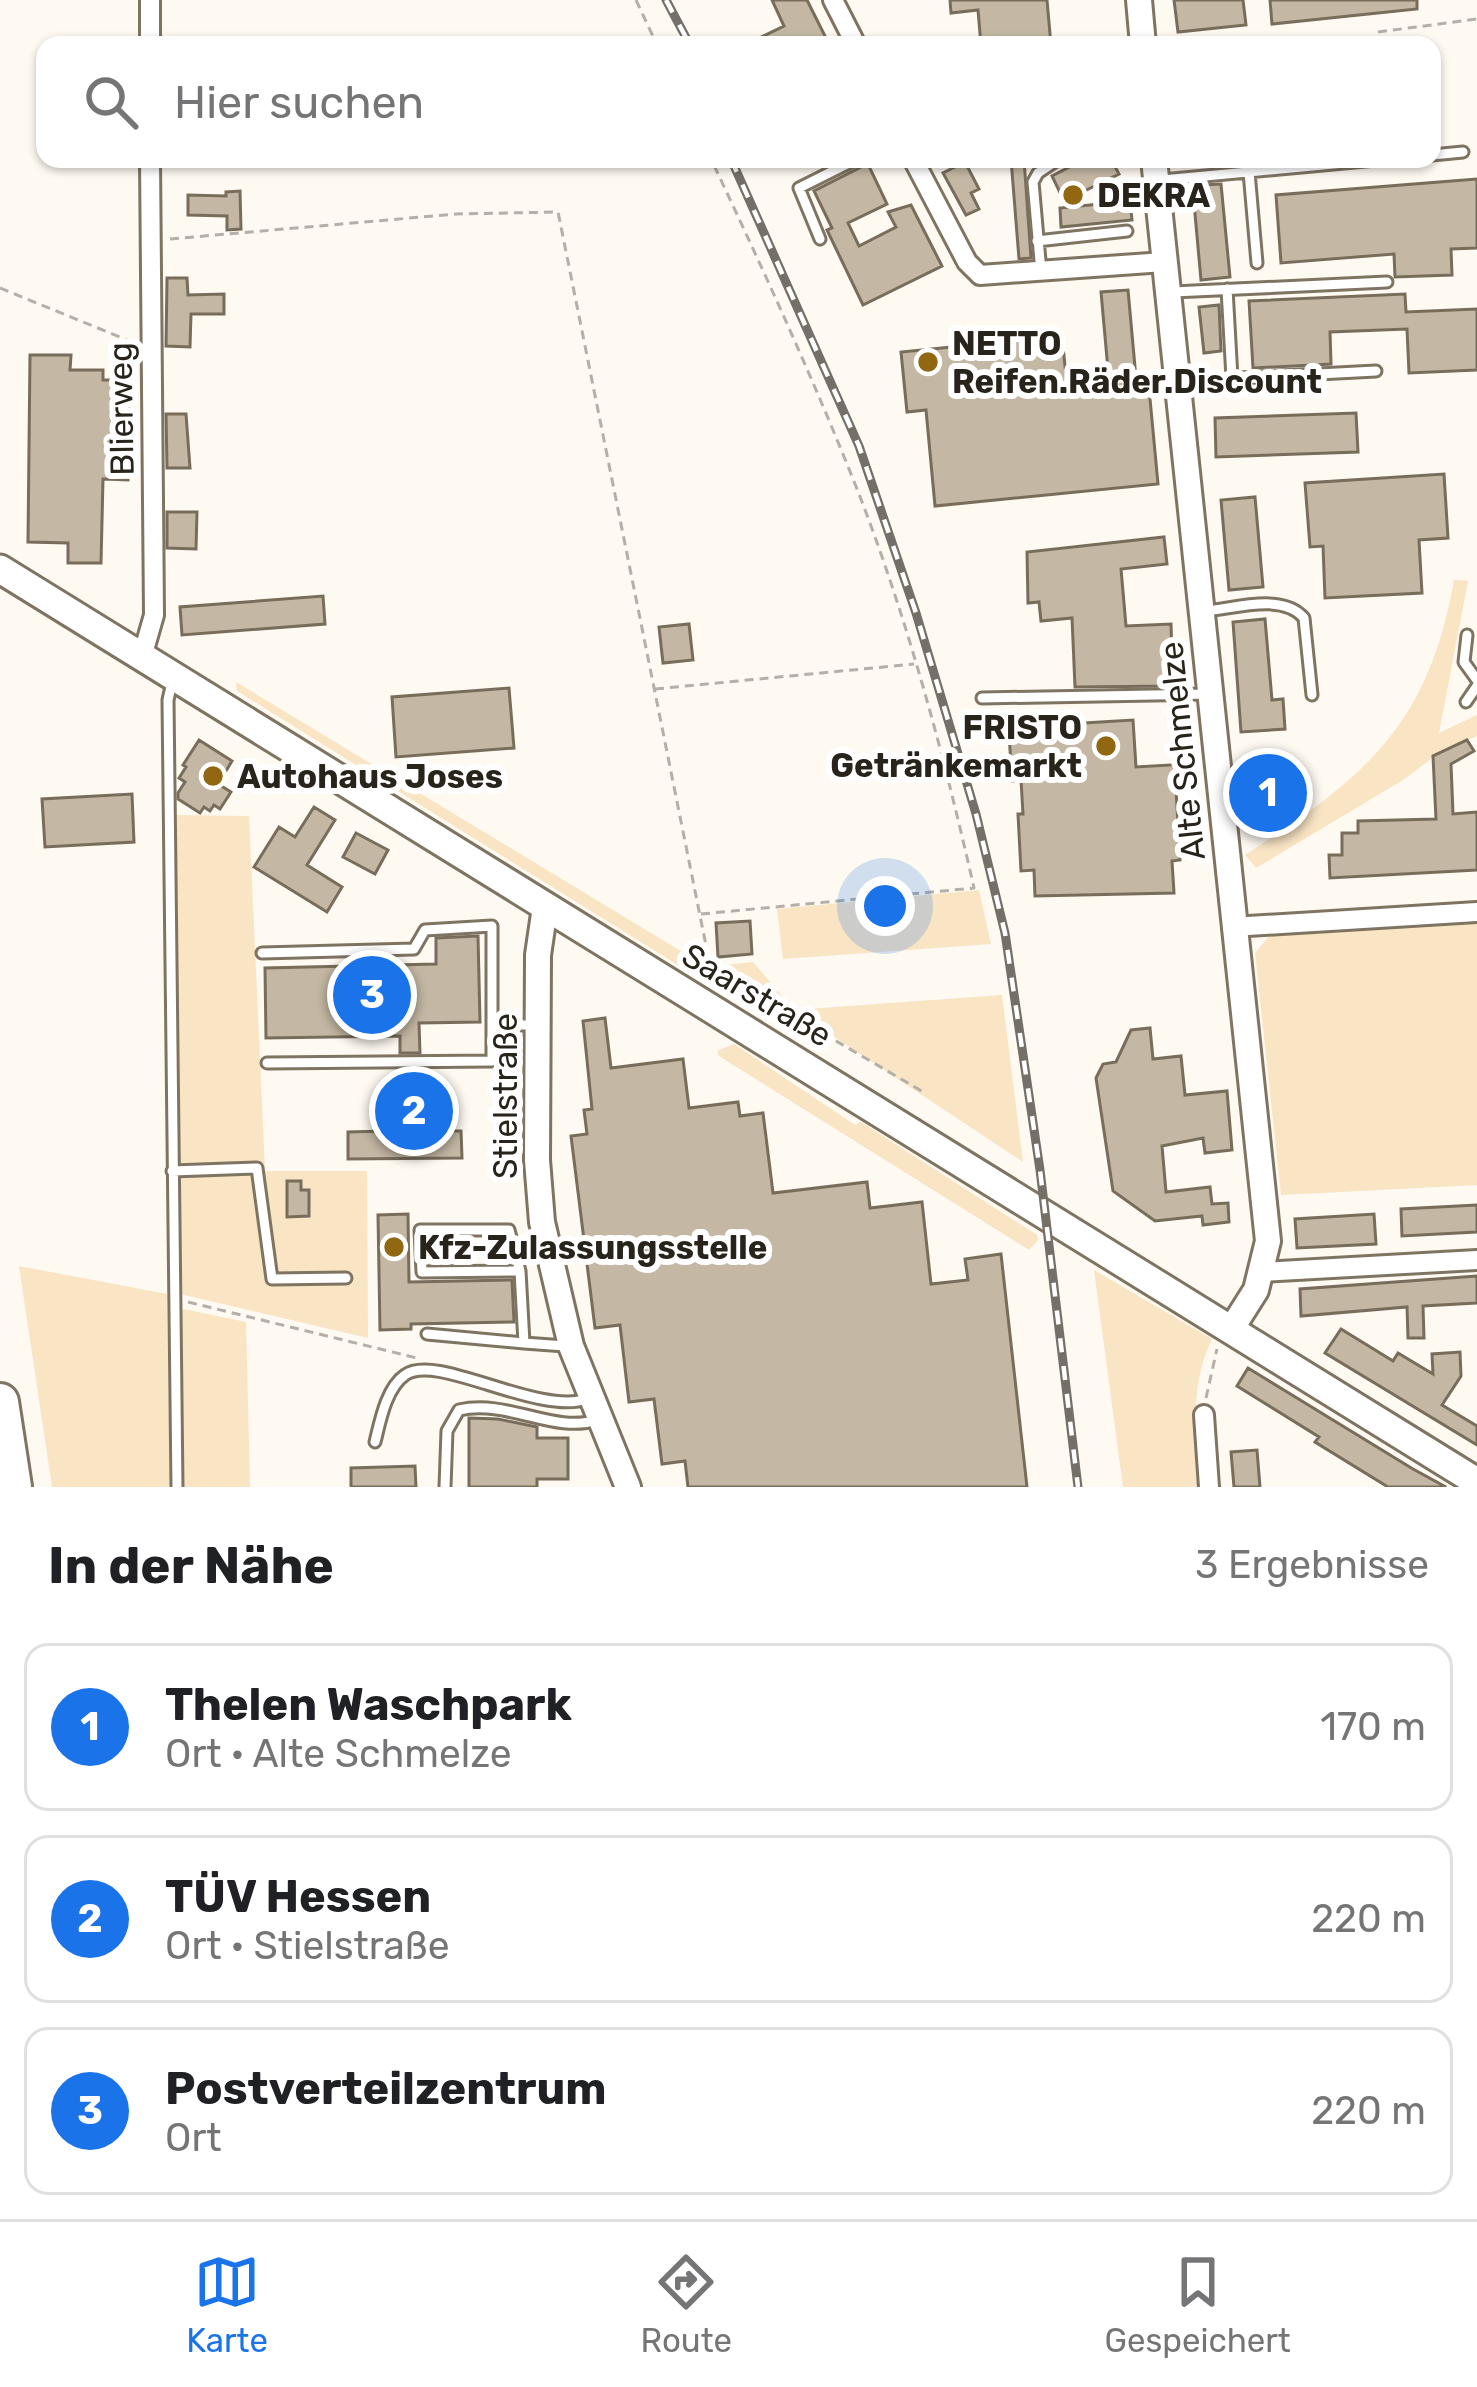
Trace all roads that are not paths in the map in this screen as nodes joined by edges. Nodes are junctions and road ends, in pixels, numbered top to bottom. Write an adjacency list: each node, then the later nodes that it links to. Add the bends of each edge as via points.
1 (150, 0): 4 (street)
2 (832, 0): 5 (street)
3 (1139, 0): 6 (street)
4 (150, 36)
5 (851, 36)
6 (1142, 36)
7 (1463, 152): 8 (lane)
8 (1441, 154)
9 (150, 168): 31 (street, Blierweg, via 154,615)
10 (838, 168): 17 (lane, via 799,188)
11 (919, 168): 21 (street, via 970,266 986,276)
12 (1046, 168): 18 (lane, via 1034,182)
13 (1291, 168): 15 (lane)
14 (1155, 170): 15 (lane); 19 (street, Alte Schmelze)
15 (1249, 172): 20 (lane)
16 (1127, 231): 18 (lane)
17 (820, 239)
18 (1037, 241): 21 (lane)
19 (1164, 262): 21 (street); 24 (street, Alte Schmelze)
20 (1257, 263)
21 (1041, 272)
22 (1387, 282): 23 (lane)
23 (1227, 289): 24 (lane); 26 (lane)
24 (1167, 292): 27 (street, Alte Schmelze)
25 (1376, 371): 26 (lane)
26 (1232, 378): 27 (lane)
27 (1177, 381): 29 (street, Alte Schmelze)
28 (0, 569): 31 (main road, Saarstraße)
29 (1201, 611): 34 (street, Alte Schmelze); 35 (lane, via 1296,608 1304,618)
30 (1467, 635): 33 (lane, via 1464,662)
31 (142, 657): 32 (main road, Saarstraße)
32 (175, 677): 38 (main road, Saarstraße); 45 (lane, via 168,695)
33 (1477, 683): 37 (lane)
34 (1209, 694): 36 (lane); 40 (street, Alte Schmelze)
35 (1312, 695)
36 (982, 698)
37 (1466, 702)
38 (545, 907): 43 (street, Stielstraße); 51 (main road, Saarstraße)
39 (1477, 912): 40 (street)
40 (1232, 927): 48 (street, Alte Schmelze, via 1268,1241)
41 (262, 953): 42 (lane, via 415,950 425,930 492,926)
42 (492, 1025): 43 (lane); 44 (lane, via 492,1061)
43 (538, 1025): 53 (street, Stielstraße, via 538,1192)
44 (267, 1063)
45 (172, 1171): 49 (lane, via 257,1168 272,1279); 61 (lane)
46 (1477, 1260): 48 (street)
47 (520, 1271): 47 (lane, via 509,1230 420,1230 422,1272); 52 (lane)
48 (1262, 1272): 51 (street, Alte Schmelze)
49 (346, 1278)
50 (427, 1334): 52 (lane)
51 (1225, 1335): 58 (main road, Saarstraße)
52 (524, 1343): 53 (lane)
53 (571, 1346): 55 (street, Stielstraße)
54 (0, 1402): 60 (highway)
55 (596, 1408): 57 (lane, via 411,1371 400,1377); 59 (street, Stielstraße); 62 (lane, via 574,1426 525,1412 459,1410 447,1431)
56 (1204, 1415): 63 (street)
57 (375, 1442)
58 (1477, 1482)
59 (620, 1484)
60 (13, 1487)
61 (177, 1487)
62 (445, 1487)
63 (1209, 1487)

